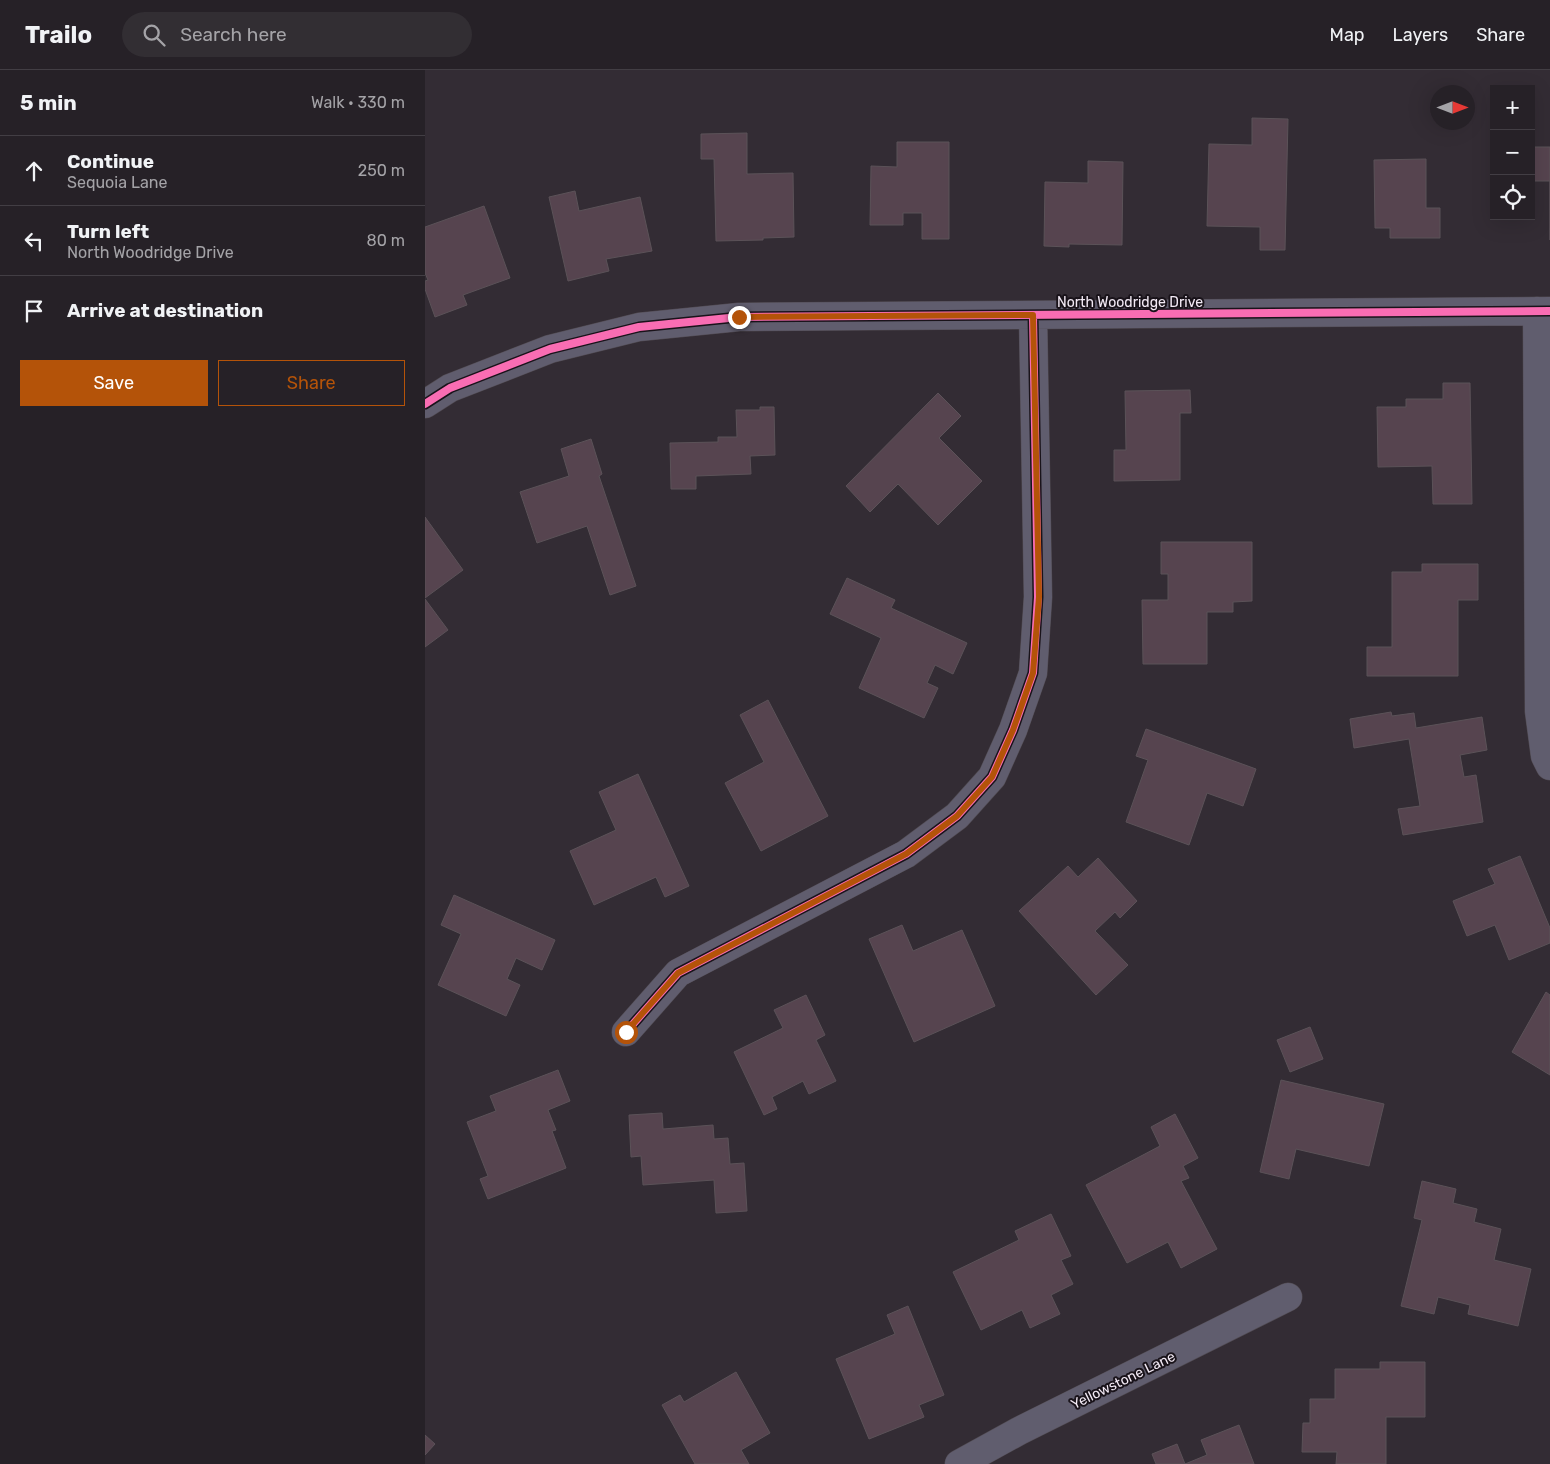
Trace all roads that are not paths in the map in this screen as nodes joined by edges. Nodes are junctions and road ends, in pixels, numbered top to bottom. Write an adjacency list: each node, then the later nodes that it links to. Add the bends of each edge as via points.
1 (1544, 311): 2 (street, North Woodridge Drive); 4 (street, via 1539,711 1545,756)
2 (1033, 315): 3 (street, North Woodridge Drive, via 739,317 639,327 550,348 450,388); 5 (street, via 1039,597 1033,673 992,777 957,816 906,854 678,973)
3 (425, 404)
4 (1550, 766)
5 (626, 1032)
6 (1288, 1297): 7 (street, Yellowstone Lane)
7 (959, 1464)

